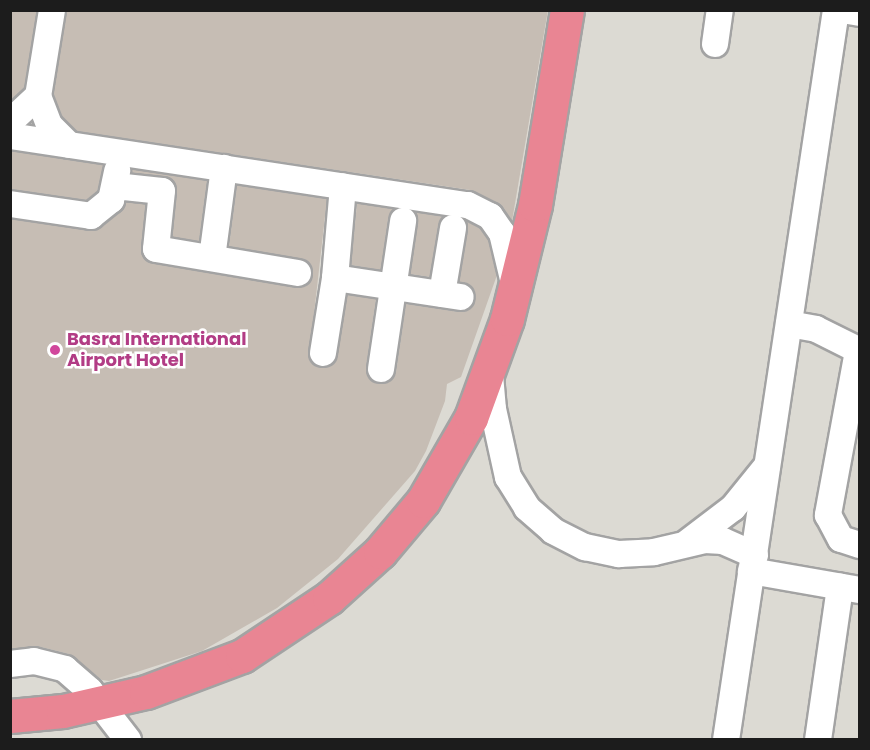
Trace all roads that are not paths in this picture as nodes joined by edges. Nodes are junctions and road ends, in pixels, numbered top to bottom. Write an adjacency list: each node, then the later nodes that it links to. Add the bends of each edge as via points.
1 (52, 10): 8 (lane)
2 (567, 10): 23 (highway, via 535,205)
3 (720, 10): 7 (lane)
4 (836, 10): 24 (lane)
5 (842, 10): 6 (lane)
6 (860, 13)
7 (715, 44)
8 (38, 96): 9 (lane); 11 (lane, via 50,125)
9 (10, 122)
10 (10, 136): 11 (lane)
11 (69, 145): 12 (lane)
12 (118, 153): 13 (lane); 14 (lane)
13 (224, 168): 15 (lane); 19 (lane)
14 (116, 186): 16 (lane, via 106,207 92,216); 19 (lane, via 162,191 156,249)
15 (343, 186): 21 (lane); 23 (lane, via 479,209 495,223 508,244)
16 (10, 204)
17 (403, 221): 22 (lane)
18 (453, 228): 22 (lane, via 452,295)
19 (212, 258): 20 (lane)
20 (298, 273)
21 (335, 278): 22 (lane); 26 (lane)
22 (393, 286): 27 (lane)
23 (514, 294): 28 (highway)
24 (789, 324): 25 (lane, via 816,328); 29 (lane)
25 (859, 351): 31 (lane, via 828,515 841,538)
26 (323, 353)
27 (381, 369)
28 (490, 375): 30 (lane, via 492,409 508,477 527,508 553,531 585,547 619,554 654,552); 35 (highway, via 450,459 423,501 380,552 329,598 242,656 185,679)
29 (768, 464): 30 (lane, via 733,508); 32 (lane)
30 (687, 542): 32 (lane, via 723,541)
31 (860, 545)
32 (753, 563): 33 (lane); 38 (lane)
33 (850, 588): 39 (lane)
34 (10, 664): 35 (lane, via 50,662 77,679)
35 (99, 704): 36 (highway); 37 (lane)
36 (10, 716)
37 (128, 740)
38 (726, 740)
39 (818, 740)

